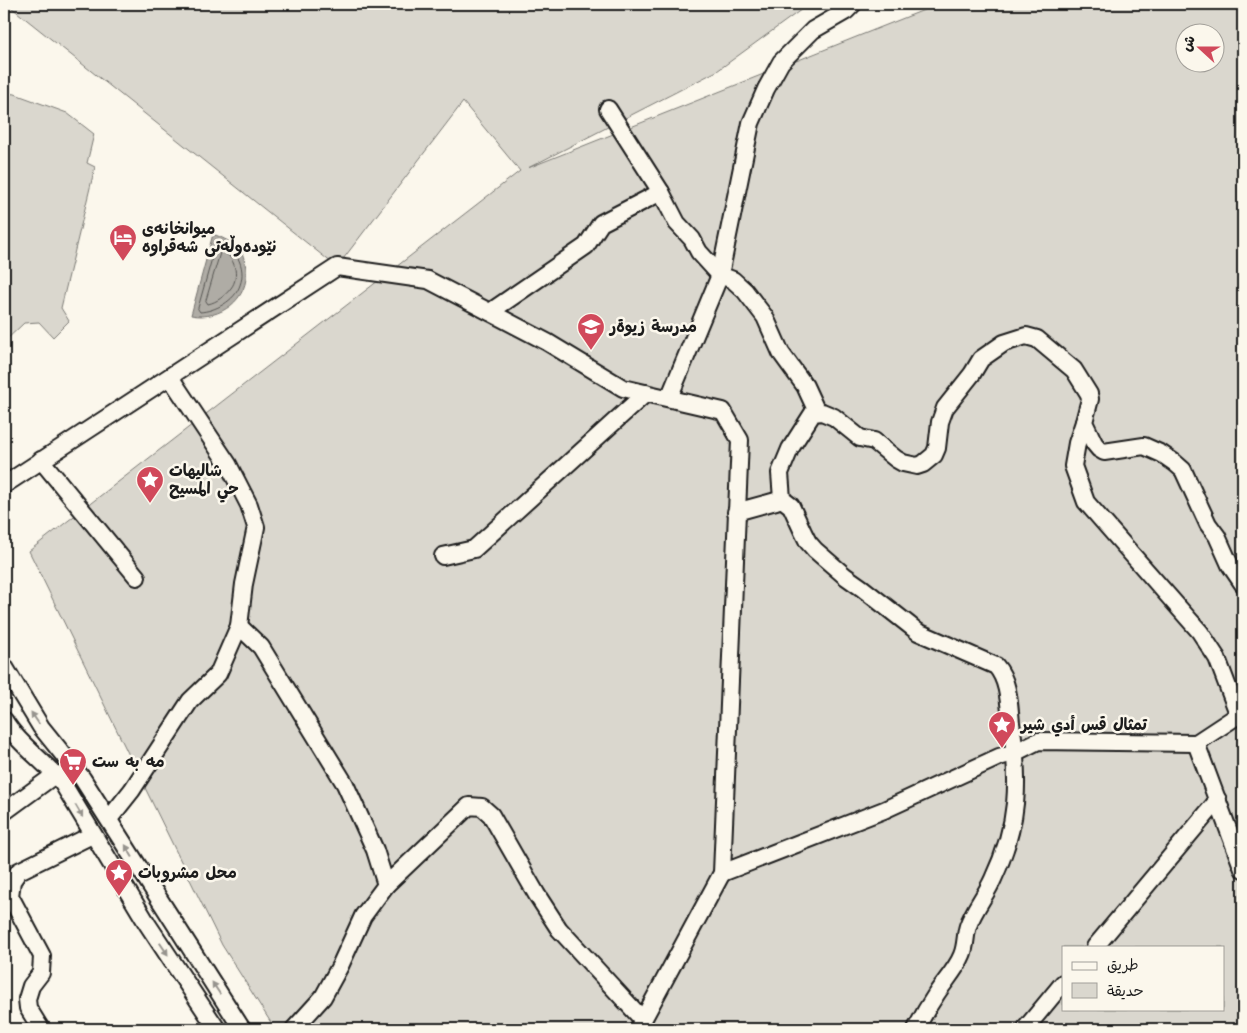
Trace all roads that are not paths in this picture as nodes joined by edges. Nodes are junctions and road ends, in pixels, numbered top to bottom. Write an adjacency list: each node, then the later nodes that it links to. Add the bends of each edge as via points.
1 (853, 4): 4 (street, via 813,30 781,62 766,89 752,123)
2 (608, 109): 3 (street)
3 (661, 192): 4 (street, via 678,223); 5 (street, via 601,223 586,246)
4 (720, 275): 8 (street); 9 (street, via 745,290 768,324 781,353 805,386)
5 (490, 312): 6 (street, via 428,280 338,267); 7 (street, via 623,388)
6 (170, 376): 11 (street); 18 (street, via 228,464 249,505 256,527)
7 (646, 393): 8 (street); 15 (street, via 474,549)
8 (669, 398): 14 (street, via 723,411 740,440)
9 (817, 412): 10 (street, via 834,417 860,438 879,444 896,459 911,465 923,464 934,456 945,408 981,359 1004,342 1026,336 1037,339 1074,370 1090,398); 13 (street, via 813,412 790,448 780,473)
10 (1084, 422): 17 (street, via 1094,443 1104,452 1144,446 1170,458 1183,470 1194,498); 20 (street, via 1073,466 1086,502 1200,632 1217,658)
11 (41, 460): 12 (street); 16 (street)
12 (4, 485)
13 (782, 500): 14 (street); 23 (street, via 791,506 808,542 845,576 918,632 996,666 1006,684)
14 (736, 512): 30 (street)
15 (443, 556)
16 (137, 577)
17 (1243, 584)
18 (239, 626): 27 (street, via 218,674 190,701 132,790); 31 (street, via 261,646 345,784 375,850)
19 (4, 666): 27 (street, one-way to 19, via 73,764 32,713)
20 (1241, 714): 22 (street)
21 (4, 720): 24 (street)
22 (1196, 743): 23 (street, via 1038,741); 25 (street)
23 (1016, 752): 30 (street, via 884,810); 39 (street, via 1016,803 1001,860 968,925 962,955)
24 (56, 774): 26 (street); 28 (street, one-way to 28)
25 (1218, 800): 29 (street); 32 (street)
26 (4, 812)
27 (109, 819): 37 (street, one-way to 27)
28 (92, 835): 35 (street, via 19,871 12,882 10,896 42,956 41,973 27,999 28,1008); 36 (street, one-way to 36)
29 (1243, 869)
30 (722, 873): 34 (street)
31 (386, 885): 34 (street, via 469,806 482,807 491,815 558,929); 38 (street, via 363,916 323,997)
32 (1096, 946)
33 (1062, 984): 40 (street)
34 (640, 1025)
35 (41, 1029)
36 (218, 1029)
37 (242, 1029)
38 (294, 1029)
39 (916, 1029)
40 (1025, 1029)

